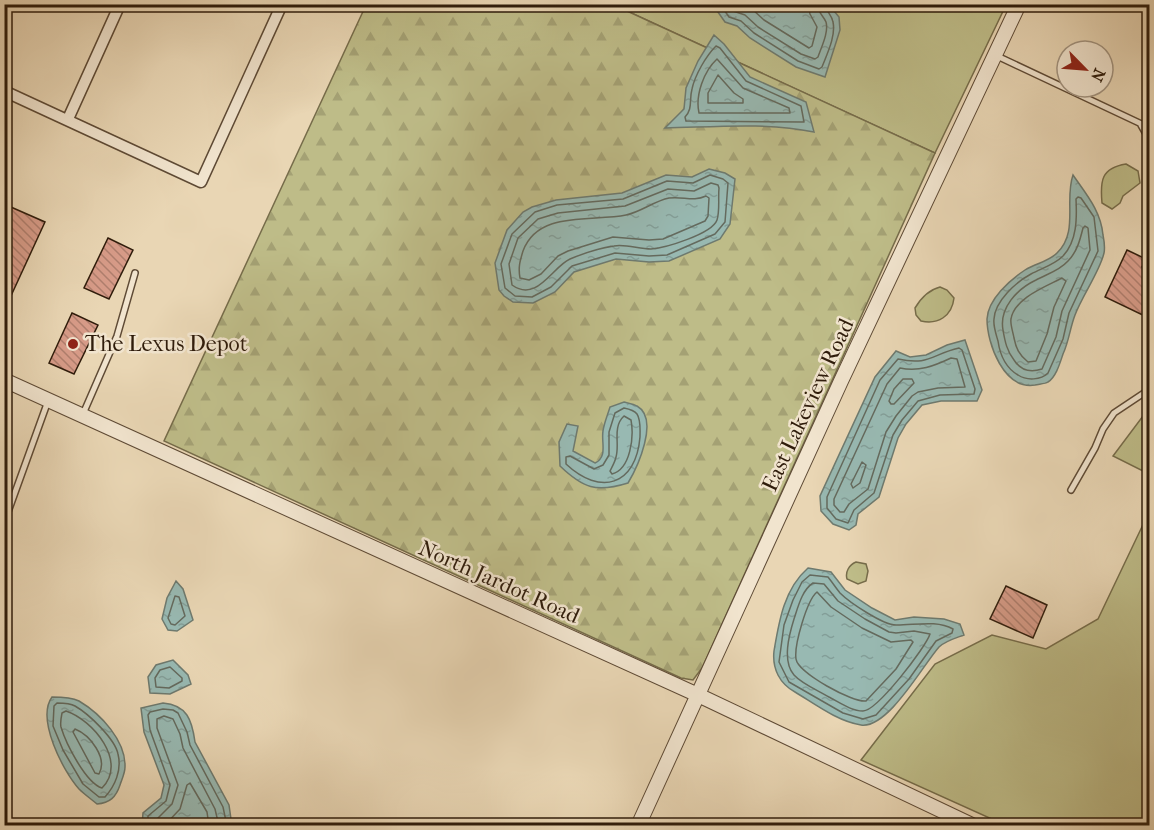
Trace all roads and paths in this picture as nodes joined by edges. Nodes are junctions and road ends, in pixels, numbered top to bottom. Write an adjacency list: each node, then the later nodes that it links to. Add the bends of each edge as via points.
1 (120, 4): 6 (street)
2 (282, 4): 6 (street, via 201,182)
3 (1020, 4): 4 (street, East Lakeview Road)
4 (995, 55): 7 (lane); 17 (street, East Lakeview Road)
5 (4, 91): 6 (street)
6 (68, 119)
7 (1140, 123): 8 (lane); 9 (lane)
8 (1149, 128)
9 (1149, 141)
10 (135, 273): 14 (lane, via 117,336)
11 (4, 380): 13 (street, North Jardot Road)
12 (1149, 389): 15 (lane, via 1114,413)
13 (48, 400): 14 (street, North Jardot Road); 16 (lane)
14 (82, 416): 17 (street, North Jardot Road)
15 (1071, 490)
16 (4, 523)
17 (698, 695): 18 (street, East Lakeview Road); 19 (street, North Jardot Road)
18 (638, 825)
19 (974, 825)

